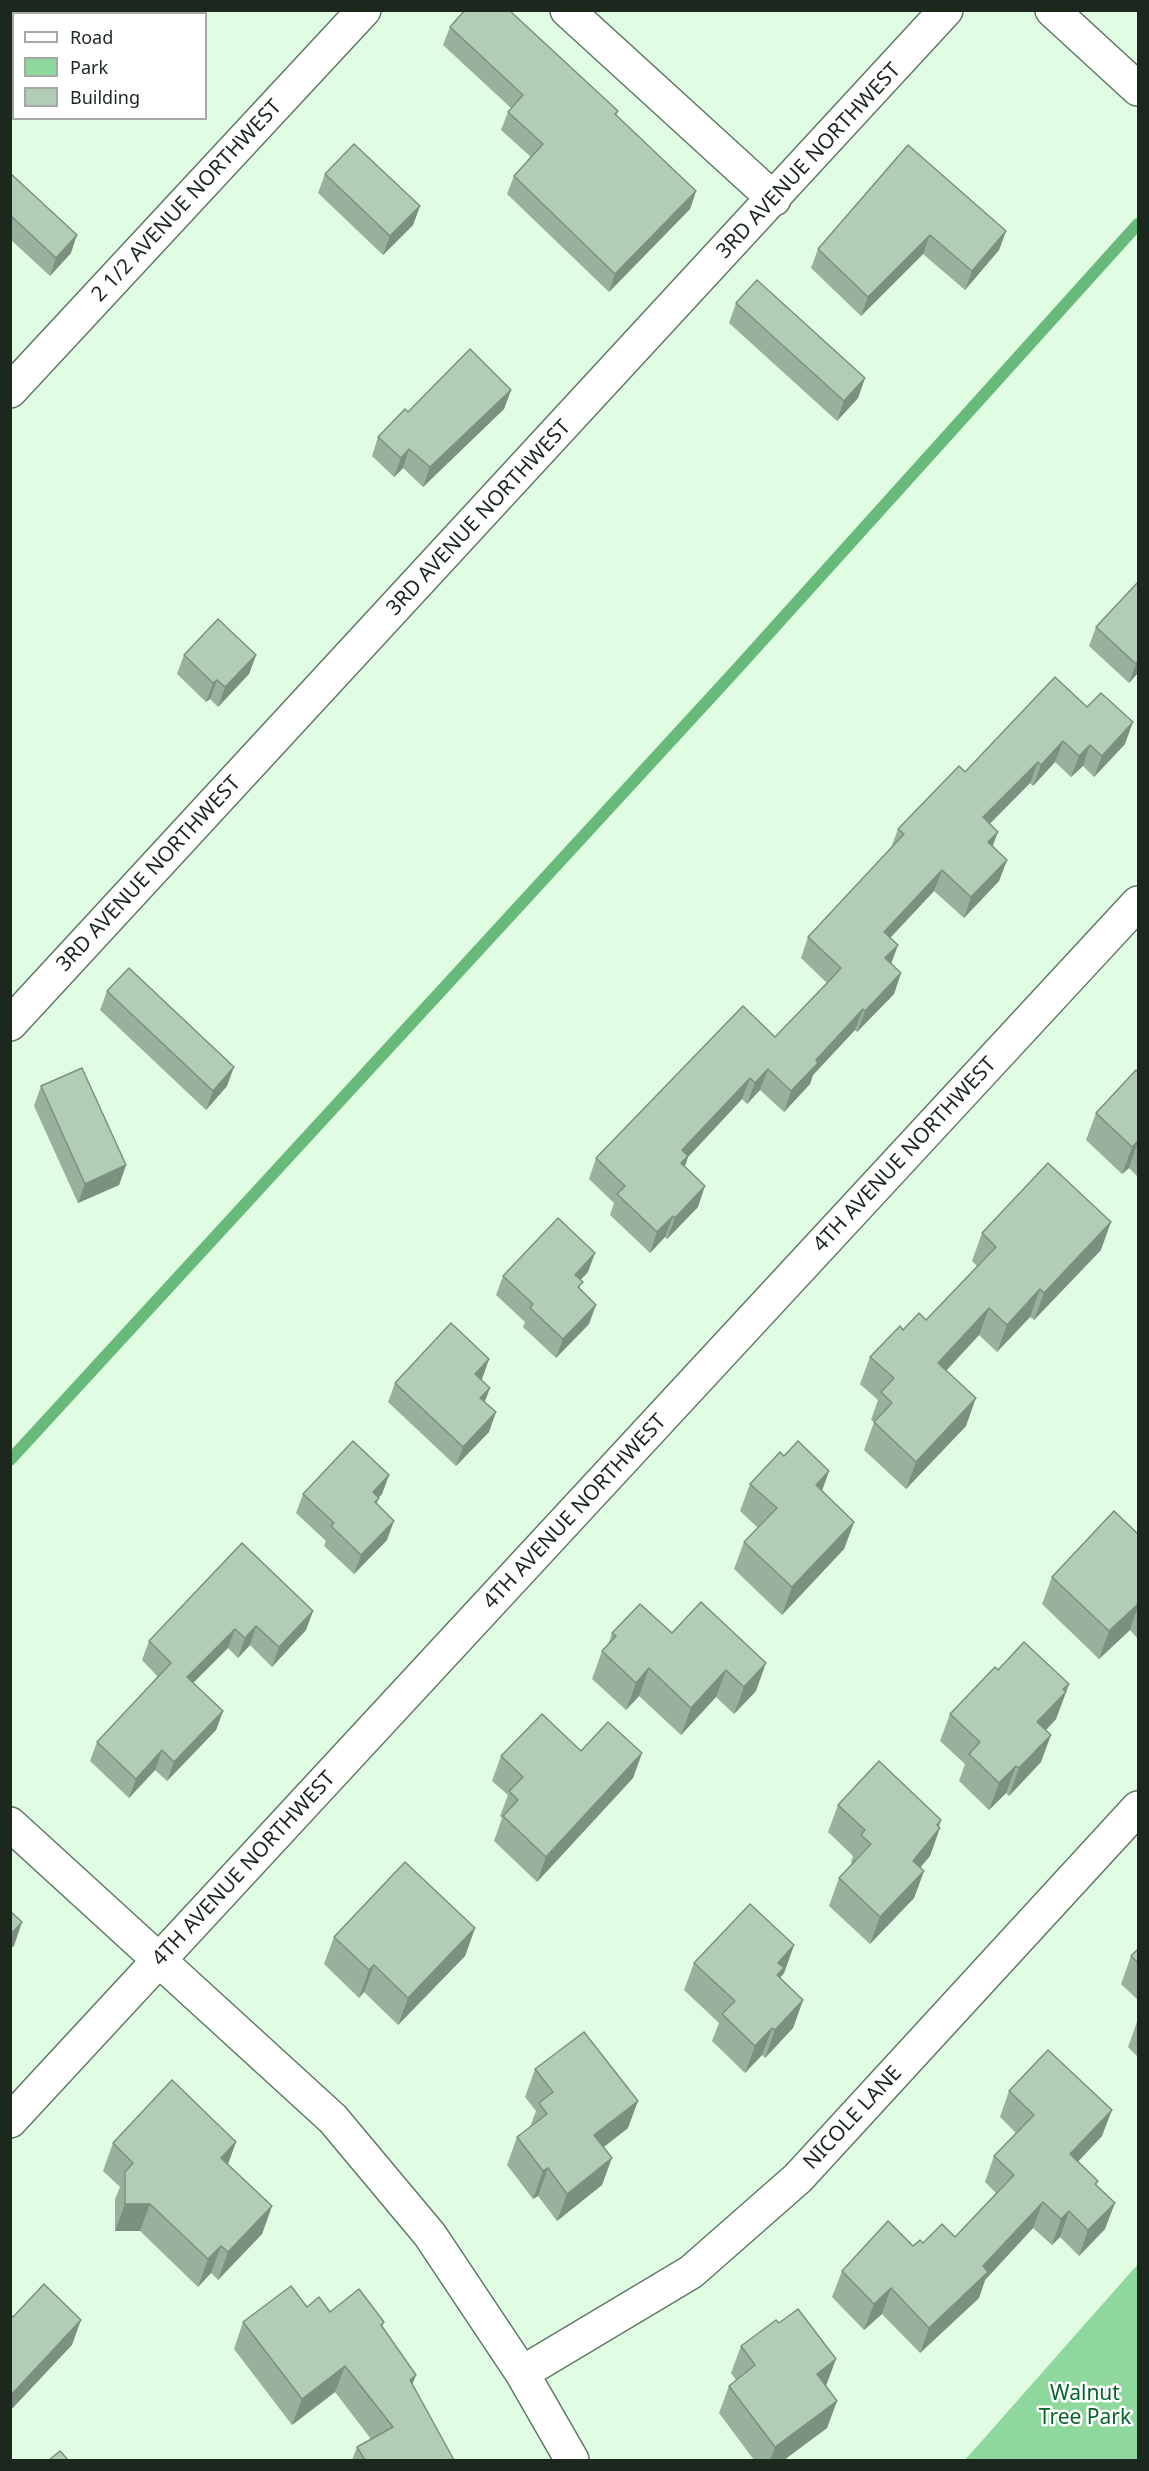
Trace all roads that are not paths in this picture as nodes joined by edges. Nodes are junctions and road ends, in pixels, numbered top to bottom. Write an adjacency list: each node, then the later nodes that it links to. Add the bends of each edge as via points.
1 (364, 10): 7 (street, 2 1/2 AVENUE NORTHWEST)
2 (567, 10): 6 (street)
3 (946, 10): 6 (street, 3RD AVENUE NORTHWEST)
4 (1052, 10): 5 (street)
5 (1138, 89)
6 (774, 199): 9 (street, 3RD AVENUE NORTHWEST)
7 (10, 391)
8 (1138, 903): 12 (street, 4TH AVENUE NORTHWEST)
9 (10, 1024)
10 (1138, 1808): 14 (street, NICOLE LANE, via 798,2178 691,2272)
11 (10, 1824): 12 (street)
12 (160, 1959): 13 (street, 4TH AVENUE NORTHWEST); 14 (street, via 333,2119 430,2235)
13 (10, 2121)
14 (522, 2373): 15 (street)
15 (572, 2460)

